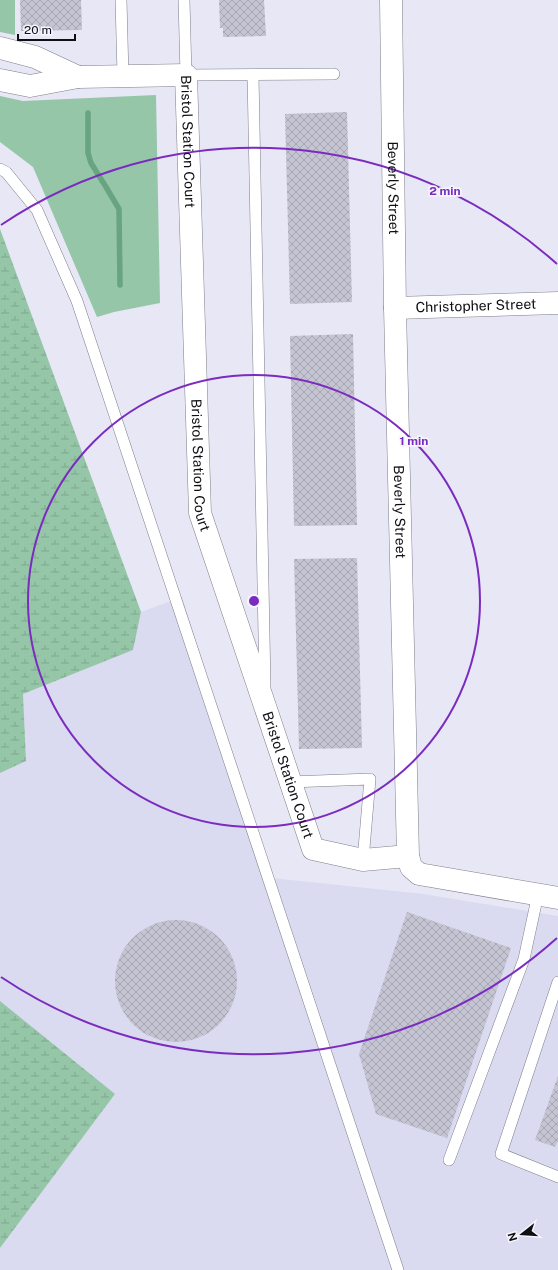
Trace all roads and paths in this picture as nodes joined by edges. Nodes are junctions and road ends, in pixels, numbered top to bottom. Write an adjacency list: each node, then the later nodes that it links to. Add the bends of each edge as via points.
1 (121, 0): 8 (lane)
2 (184, 0): 6 (lane)
3 (391, 0): 13 (street, Beverly Street)
4 (0, 48): 9 (street, Bristol Station Court, via 35,57)
5 (334, 74): 7 (lane)
6 (186, 75): 7 (lane); 8 (street, Bristol Station Court); 14 (street, Bristol Station Court, via 200,513)
7 (253, 75): 14 (lane)
8 (123, 76): 9 (street, Bristol Station Court)
9 (78, 77): 10 (street, Bristol Station Court, via 30,86)
10 (0, 80)
11 (0, 169): 22 (lane, via 6,172 37,210 77,301)
12 (558, 302): 13 (street, Christopher Street)
13 (394, 308): 16 (street, Beverly Street)
14 (266, 709): 15 (street, Bristol Station Court)
15 (290, 782): 17 (street, Bristol Station Court, via 313,849); 17 (lane, via 370,779)
16 (408, 856): 17 (street, Bristol Station Court); 18 (street, Beverly Street, via 411,867 418,874)
17 (367, 860)
18 (548, 896): 20 (lane)
19 (558, 982): 21 (lane, via 501,1154)
20 (449, 1160)
21 (558, 1177)
22 (398, 1270)

